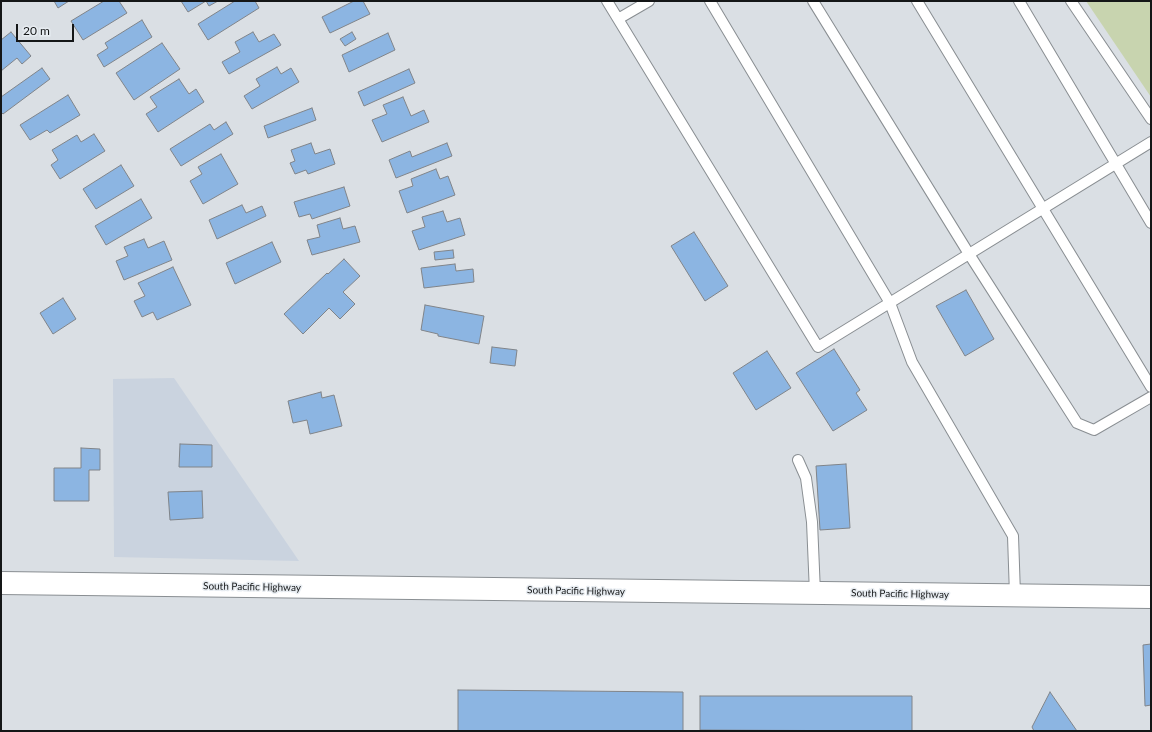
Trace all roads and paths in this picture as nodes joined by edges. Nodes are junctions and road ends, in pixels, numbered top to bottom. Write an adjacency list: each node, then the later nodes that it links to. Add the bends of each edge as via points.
1 (607, 1): 8 (lane)
2 (649, 1): 8 (lane)
3 (710, 1): 15 (lane)
4 (813, 1): 14 (lane)
5 (917, 1): 12 (lane)
6 (1019, 1): 11 (lane)
7 (1071, 1): 9 (lane)
8 (618, 19): 15 (lane, via 818,347)
9 (1151, 119)
10 (1151, 142): 11 (lane)
11 (1116, 164): 12 (lane); 13 (lane)
12 (1043, 209): 14 (lane); 16 (lane)
13 (1151, 223)
14 (969, 254): 15 (lane); 17 (lane, via 1077,423 1094,430)
15 (890, 302): 21 (lane, via 912,362 1013,536)
16 (1151, 387)
17 (1151, 397)
18 (798, 460): 20 (lane, via 806,478 812,522)
19 (1, 583): 20 (main road, South Pacific Highway)
20 (815, 593): 21 (main road, South Pacific Highway)
21 (1015, 595): 22 (main road, South Pacific Highway)
22 (1151, 597)

